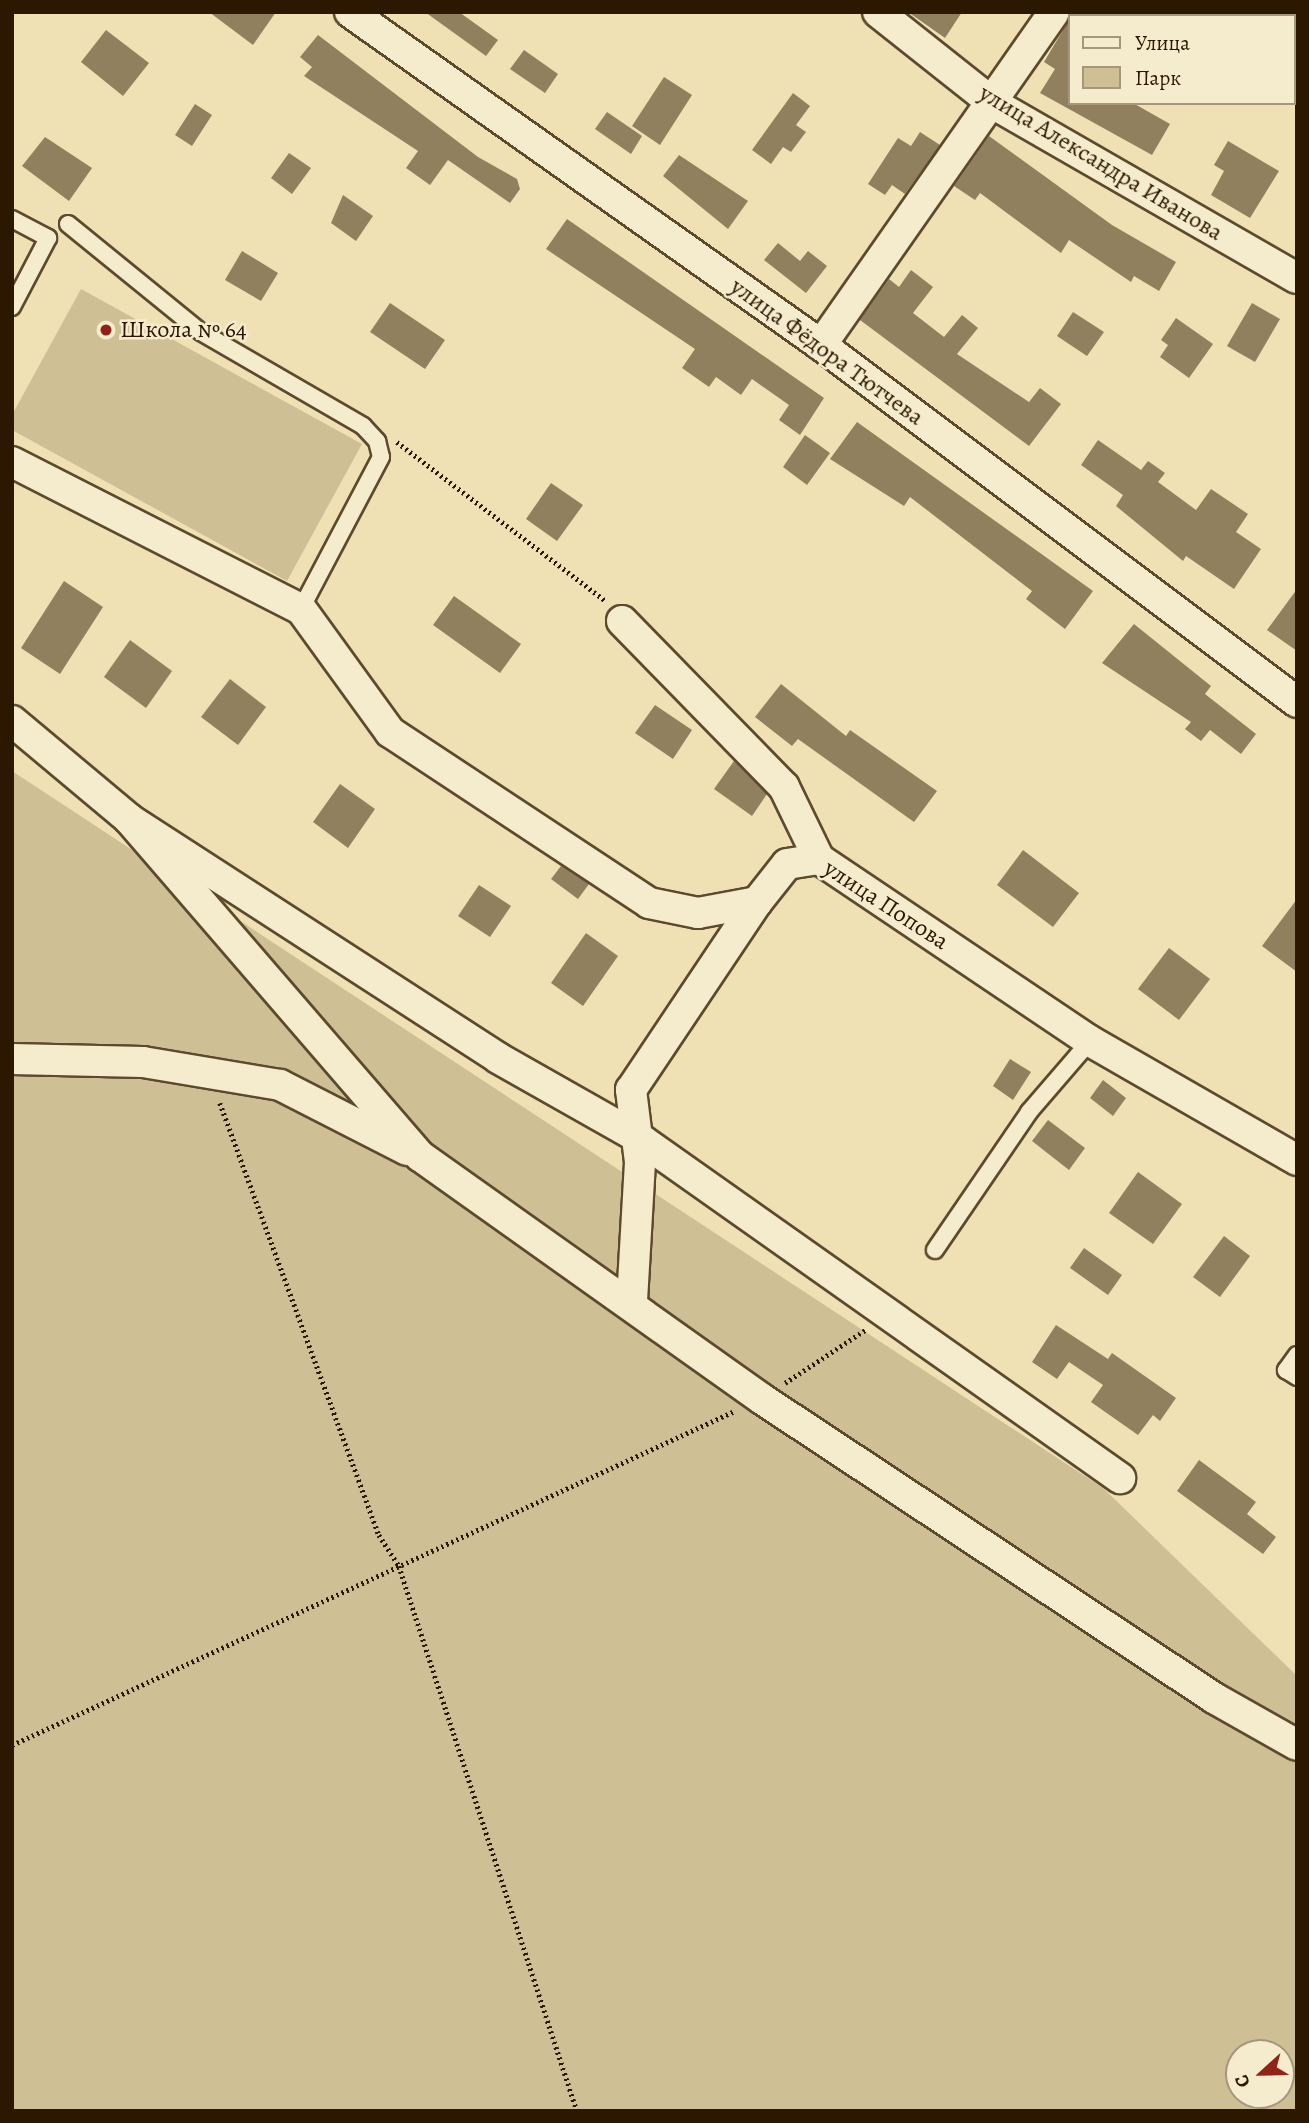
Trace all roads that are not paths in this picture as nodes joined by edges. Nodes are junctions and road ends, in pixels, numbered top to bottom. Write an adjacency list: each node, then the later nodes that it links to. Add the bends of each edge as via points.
1 (350, 12): 9 (street, улица Фёдора Тютчева)
2 (878, 12): 4 (street, улица Александра Иванова)
3 (1054, 12): 4 (street)
4 (994, 104): 7 (street, улица Александра Иванова); 9 (street)
5 (12, 219): 8 (lane, via 48,238)
6 (68, 224): 11 (lane, via 201,332 363,426 377,441 381,457)
7 (1297, 278)
8 (12, 307)
9 (821, 345): 13 (street, улица Фёдора Тютчева)
10 (12, 462): 11 (street)
11 (301, 609): 17 (street, via 390,732 649,903 698,913)
12 (622, 621): 16 (street, via 784,787)
13 (1297, 702)
14 (12, 720): 15 (street)
15 (129, 819): 20 (street, via 498,1058); 21 (street)
16 (819, 859): 17 (street, улица Попова, via 787,864); 18 (street, улица Попова)
17 (757, 902): 20 (street, улица Попова, via 637,1074 630,1110)
18 (1090, 1041): 22 (street, улица Попова); 23 (lane, via 1029,1112)
19 (12, 1059): 21 (street, via 143,1062 280,1085)
20 (636, 1136): 24 (street, улица Попова); 27 (street, via 892,1312)
21 (420, 1156): 24 (street)
22 (1297, 1160)
23 (934, 1250)
24 (632, 1301): 28 (street, via 762,1399 1214,1698)
25 (1297, 1355): 26 (lane, via 1286,1370)
26 (1297, 1377)
27 (1119, 1478)
28 (1297, 1745)

